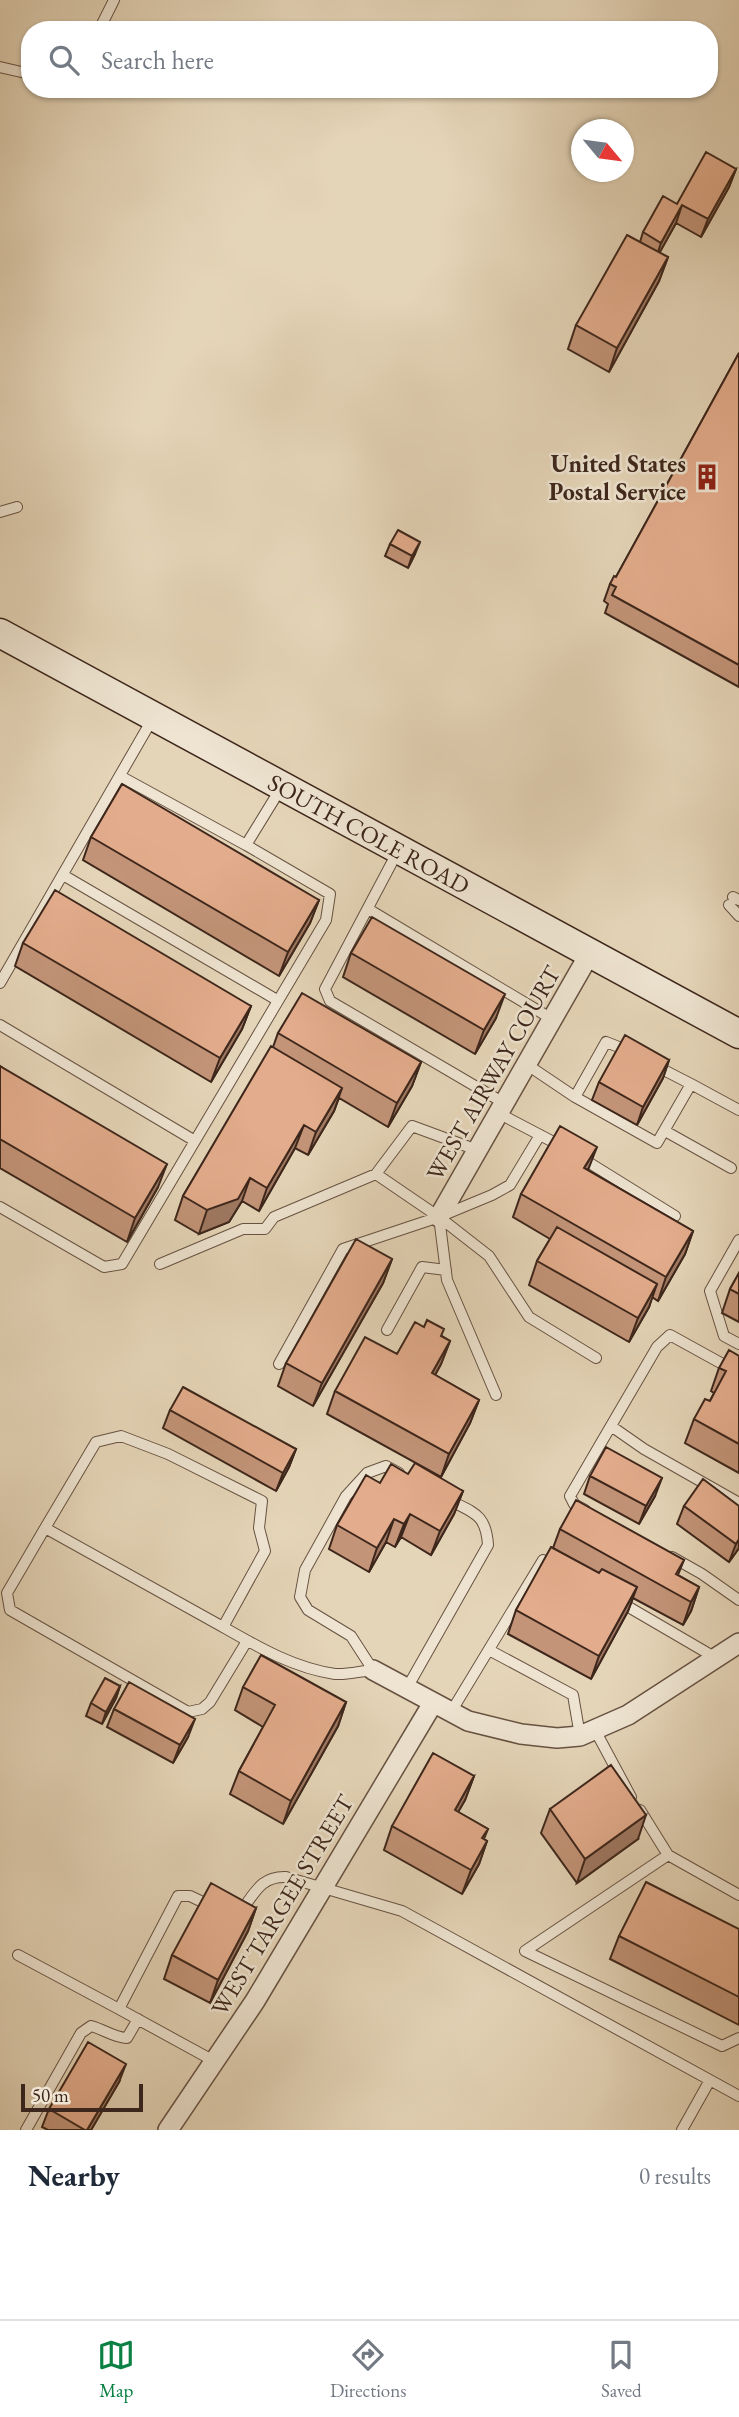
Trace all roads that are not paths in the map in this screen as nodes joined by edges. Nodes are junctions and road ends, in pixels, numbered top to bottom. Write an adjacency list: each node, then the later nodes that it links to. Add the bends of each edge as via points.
1 (114, 0): 2 (lane)
2 (104, 21)
3 (0, 67): 4 (lane)
4 (21, 72)
5 (17, 507): 6 (lane)
6 (0, 512)
7 (0, 633): 8 (main road, SOUTH COLE ROAD)
8 (154, 718): 9 (lane); 10 (main road, SOUTH COLE ROAD)
9 (120, 776): 11 (lane); 13 (lane)
10 (281, 787): 11 (lane); 12 (main road, SOUTH COLE ROAD)
11 (246, 845): 19 (lane, via 330,894 326,920)
12 (399, 851): 15 (lane); 17 (main road, SOUTH COLE ROAD)
13 (63, 875): 18 (lane); 19 (lane)
14 (734, 901): 16 (lane)
15 (368, 909): 20 (lane); 26 (lane, via 325,989 330,1001)
16 (739, 916)
17 (590, 953): 20 (street, WEST AIRWAY COURT); 22 (main road, SOUTH COLE ROAD)
18 (0, 984)
19 (277, 1000): 30 (lane)
20 (552, 1019): 23 (street, WEST AIRWAY COURT)
21 (0, 1025): 30 (lane)
22 (739, 1034)
23 (526, 1064): 25 (lane); 26 (street, WEST AIRWAY COURT)
24 (691, 1084): 25 (lane, via 606,1042); 27 (lane); 28 (lane)
25 (575, 1097): 28 (lane, via 657,1143)
26 (501, 1108): 29 (lane); 31 (street, WEST AIRWAY COURT)
27 (739, 1110)
28 (665, 1131): 32 (lane)
29 (540, 1135): 35 (lane); 36 (lane, via 510,1185)
30 (195, 1141): 34 (lane, via 122,1264 104,1267)
31 (477, 1150): 33 (lane, via 412,1126); 36 (street, WEST AIRWAY COURT)
32 (731, 1168)
33 (376, 1174): 36 (lane); 38 (lane, via 274,1217 265,1229 243,1229)
34 (0, 1207)
35 (675, 1216)
36 (439, 1217): 39 (lane); 42 (lane, via 489,1256 530,1317); 43 (lane, via 344,1249)
37 (739, 1240): 41 (lane, via 710,1291 724,1336)
38 (160, 1264)
39 (446, 1270): 40 (lane, via 422,1268); 45 (lane)
40 (387, 1330)
41 (739, 1344)
42 (596, 1358)
43 (279, 1364)
44 (739, 1373): 46 (lane, via 670,1335 657,1347)
45 (496, 1395)
46 (611, 1426): 49 (lane); 50 (lane, via 570,1496 574,1504)
47 (410, 1479): 61 (lane, via 386,1466 367,1473 346,1496 305,1570 300,1597 308,1610 351,1636)
48 (445, 1497): 62 (lane, via 480,1516 487,1528 488,1545)
49 (739, 1503)
50 (597, 1517)
51 (45, 1528): 56 (lane); 56 (lane, via 96,1442 121,1436 262,1501 260,1528 265,1551); 57 (lane, via 7,1593 10,1610 188,1712 210,1702)
52 (667, 1555): 54 (lane)
53 (566, 1573): 59 (lane, via 542,1560)
54 (738, 1596)
55 (614, 1599): 60 (lane)
56 (223, 1627): 57 (lane)
57 (247, 1640): 61 (lane, via 296,1664 337,1674)
58 (739, 1643): 60 (street)
59 (489, 1650): 64 (lane); 65 (lane, via 573,1695)
60 (716, 1658): 65 (street, via 628,1715)
61 (373, 1670): 62 (street)
62 (407, 1688): 63 (street)
63 (433, 1703): 64 (street); 67 (street, WEST TARGEE STREET)
64 (452, 1712): 65 (street, via 468,1721 521,1734 557,1738)
65 (588, 1733): 66 (lane)
66 (668, 1855): 68 (lane); 72 (lane, via 526,1951 722,2046)
67 (324, 1888): 70 (lane, via 275,1877 265,1880 240,1912 178,1896); 73 (street, WEST TARGEE STREET); 74 (lane, via 402,1911)
68 (739, 1895)
69 (18, 1955): 70 (lane)
70 (119, 2009): 71 (lane)
71 (138, 2019): 73 (lane); 76 (lane, via 127,2038 91,2026 81,2033)
72 (739, 2038)
73 (214, 2061): 77 (street, WEST TARGEE STREET)
74 (710, 2080): 75 (lane); 78 (lane)
75 (739, 2096)
76 (26, 2130)
77 (168, 2130)
78 (682, 2130)

